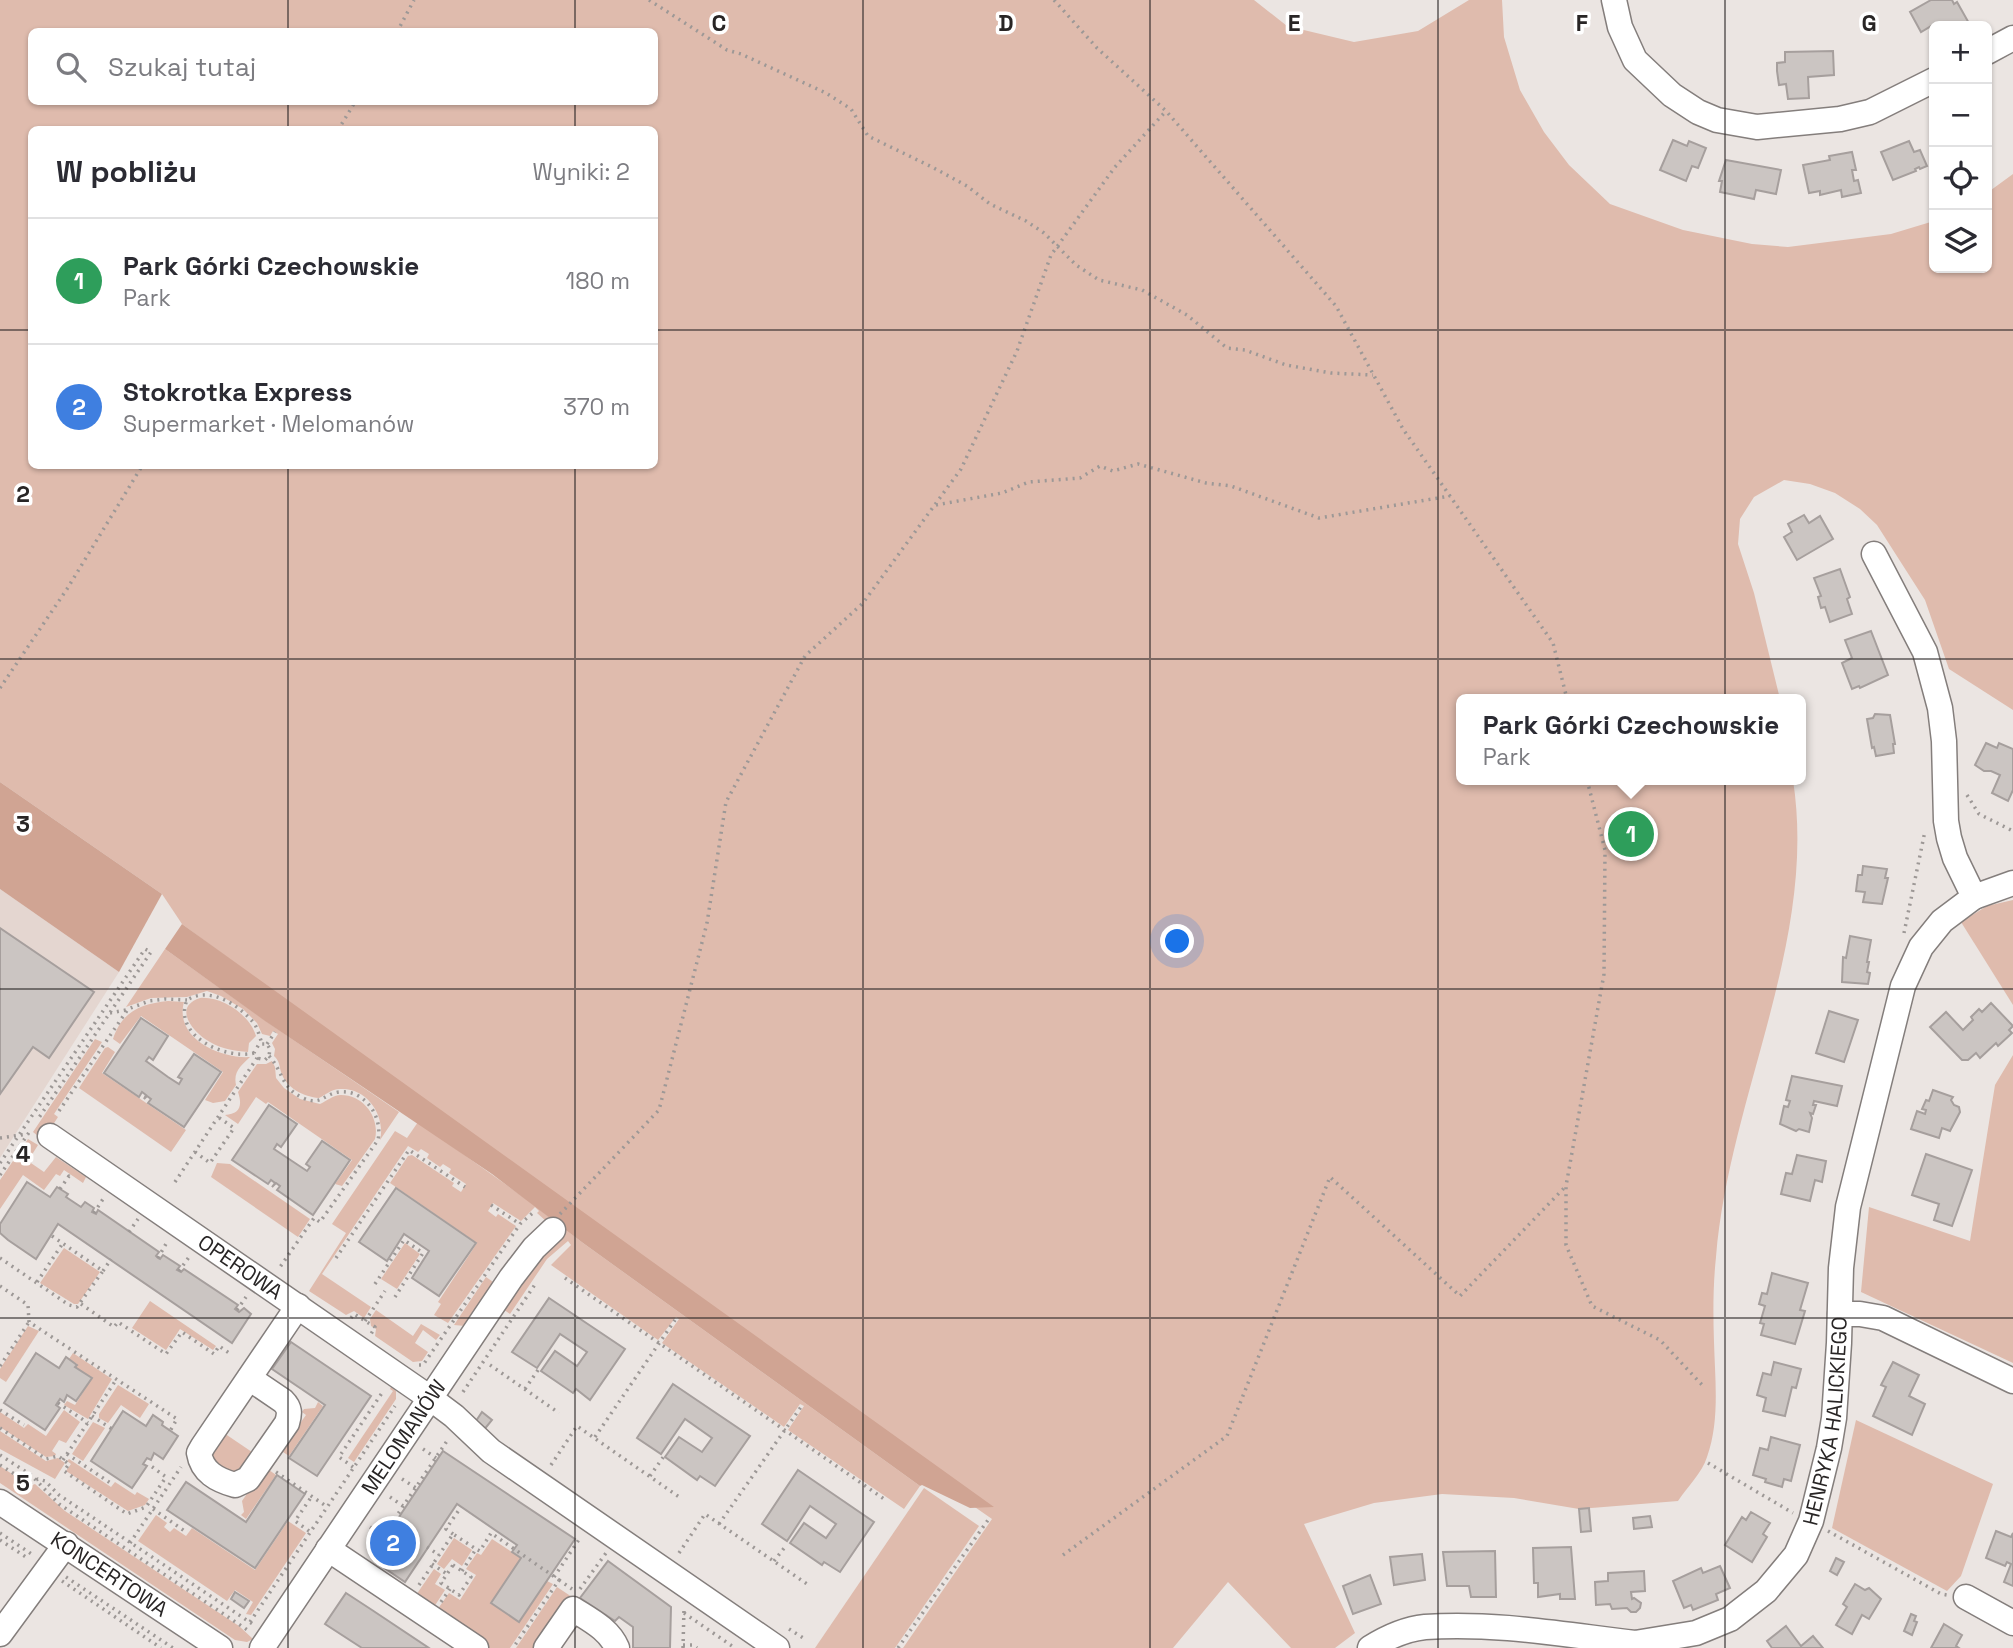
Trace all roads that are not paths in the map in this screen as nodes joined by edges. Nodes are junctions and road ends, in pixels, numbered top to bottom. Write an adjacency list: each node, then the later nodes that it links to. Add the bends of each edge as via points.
1 (1614, 0): 4 (street, via 1635,60 1672,95 1727,123 1757,127 1840,119 1870,112)
2 (2013, 38): 3 (street)
3 (1992, 49)
4 (1929, 82)
5 (1874, 554): 7 (street, via 1925,652 1940,708 1949,838)
6 (2013, 883): 7 (street, HENRYKA HALICKIEGO)
7 (1973, 897): 11 (street, HENRYKA HALICKIEGO, via 1931,933 1907,974 1848,1207)
8 (39, 1135): 10 (street, OPEROWA)
9 (553, 1230): 14 (street, MELOMANÓW, via 519,1268)
10 (298, 1306): 12 (street); 14 (street, OPEROWA)
11 (1840, 1314): 13 (street, via 1883,1318); 28 (street, HENRYKA HALICKIEGO, via 1834,1418 1811,1521 1796,1555 1766,1591 1730,1619 1696,1633 1635,1643 1491,1627 1423,1628)
12 (249, 1378): 12 (street, via 199,1453 205,1469 235,1485 248,1479 261,1461 287,1423 289,1410)
13 (2013, 1381)
14 (430, 1398): 17 (street, MELOMANÓW); 27 (street, OPEROWA, via 460,1433)
15 (0, 1502): 16 (street, KONCERTOWA)
16 (66, 1544): 19 (street); 23 (street, KONCERTOWA)
17 (328, 1549): 22 (street, MELOMANÓW); 24 (street)
18 (1966, 1597): 20 (street)
19 (8, 1609): 21 (street)
20 (2013, 1623)
21 (0, 1634)
22 (262, 1637)
23 (220, 1648)
24 (476, 1648)
25 (546, 1648): 26 (street, via 573,1609 607,1632)
26 (617, 1648)
27 (777, 1648)
28 (1370, 1648)

